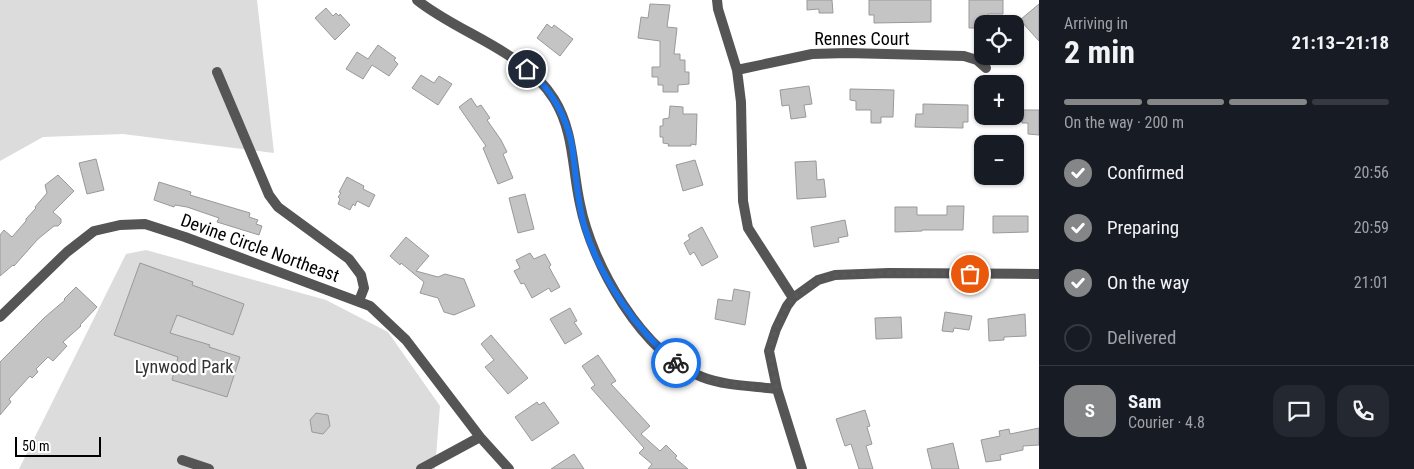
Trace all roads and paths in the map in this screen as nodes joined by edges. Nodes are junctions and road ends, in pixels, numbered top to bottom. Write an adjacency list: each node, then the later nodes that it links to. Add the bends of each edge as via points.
1 (417, 0): 10 (street, via 518,62 536,76 554,99 572,144 580,206 593,248 607,278 659,350 703,378)
2 (717, 0): 4 (street)
3 (986, 68): 4 (street, Rennes Court, via 977,60 964,56 847,53 812,54)
4 (737, 70): 7 (street, via 741,102 743,201 748,228)
5 (217, 72): 8 (street, via 269,195 278,207 349,259 361,275 364,288)
6 (1039, 274): 7 (street, via 835,275 818,280)
7 (793, 298): 10 (street, via 776,329 769,351)
8 (359, 301): 9 (street, Devine Circle Northeast, via 145,224 120,225 94,231 73,247); 11 (street, Devine Circle Northeast, via 370,306 406,340)
9 (0, 317)
10 (777, 389): 16 (street)
11 (480, 437): 14 (street); 15 (street, Devine Circle Northeast)
12 (182, 460): 13 (street)
13 (209, 469)
14 (421, 469)
15 (509, 469)
16 (802, 469)

